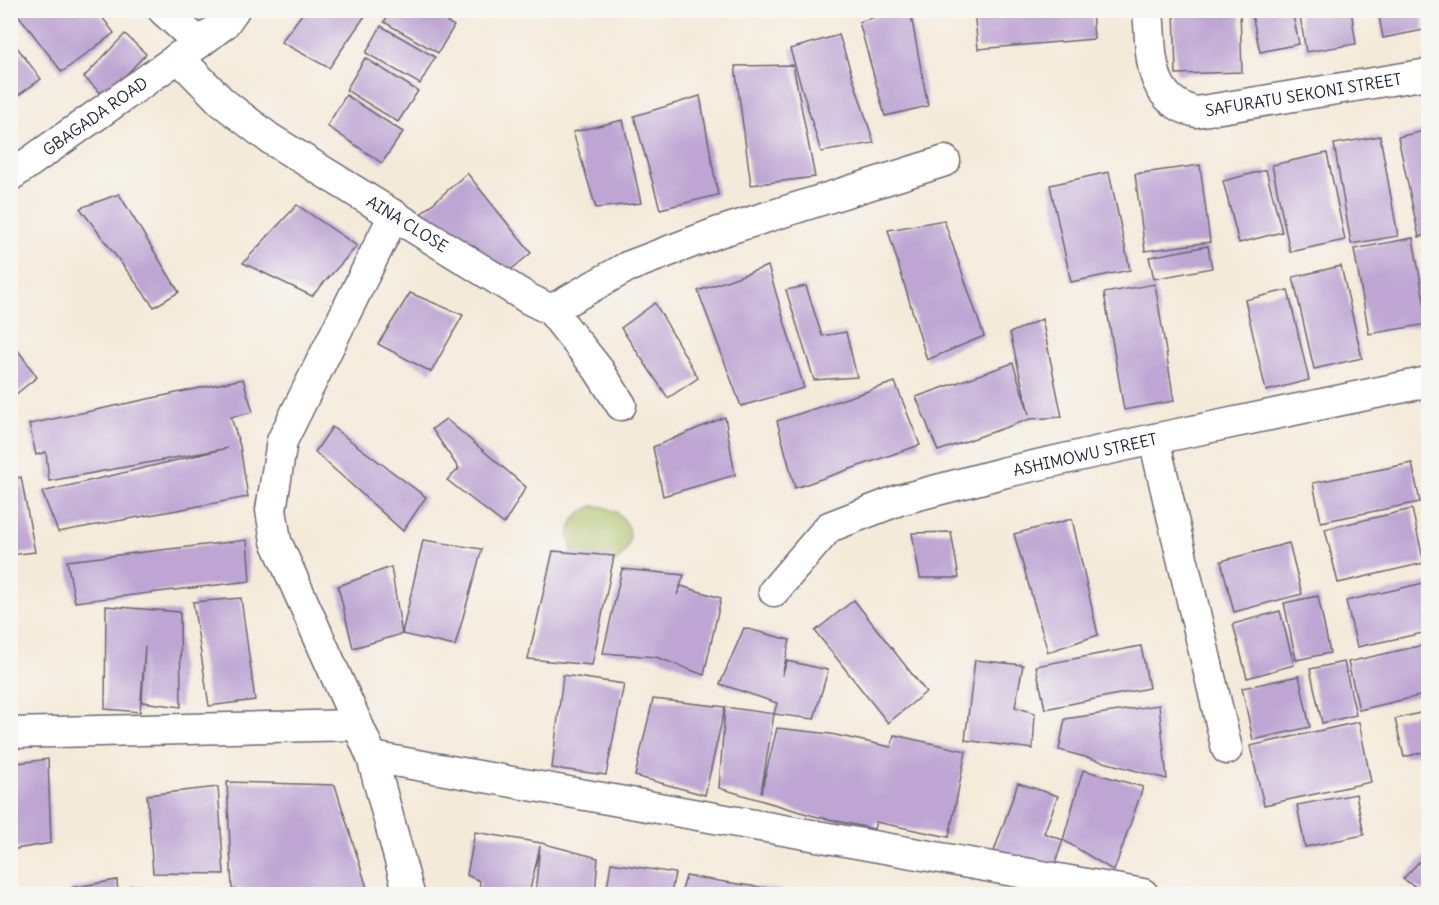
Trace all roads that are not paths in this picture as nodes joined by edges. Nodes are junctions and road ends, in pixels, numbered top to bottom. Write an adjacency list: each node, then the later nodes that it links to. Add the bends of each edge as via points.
1 (164, 10): 4 (street, AINA CLOSE)
2 (234, 10): 4 (street, GBAGADA ROAD, via 224,24)
3 (1148, 10): 5 (street, SAFURATU SEKONI STREET, via 1158,87 1181,109 1196,112)
4 (189, 50): 7 (street, GBAGADA ROAD); 8 (street, AINA CLOSE, via 222,102 269,138)
5 (1428, 74)
6 (945, 160): 9 (street, via 719,231 627,267)
7 (10, 176)
8 (394, 215): 9 (street, AINA CLOSE); 14 (street, via 282,441 271,510 276,541)
9 (551, 310): 11 (street, AINA CLOSE)
10 (1428, 382): 12 (street, ASHIMOWU STREET)
11 (621, 405)
12 (1154, 439): 13 (street, ASHIMOWU STREET, via 898,500 829,527); 16 (street)
13 (774, 591)
14 (357, 725): 15 (street); 17 (street)
15 (10, 733)
16 (1227, 749)
17 (372, 757): 18 (street); 19 (street)
18 (409, 894)
19 (1143, 894)

